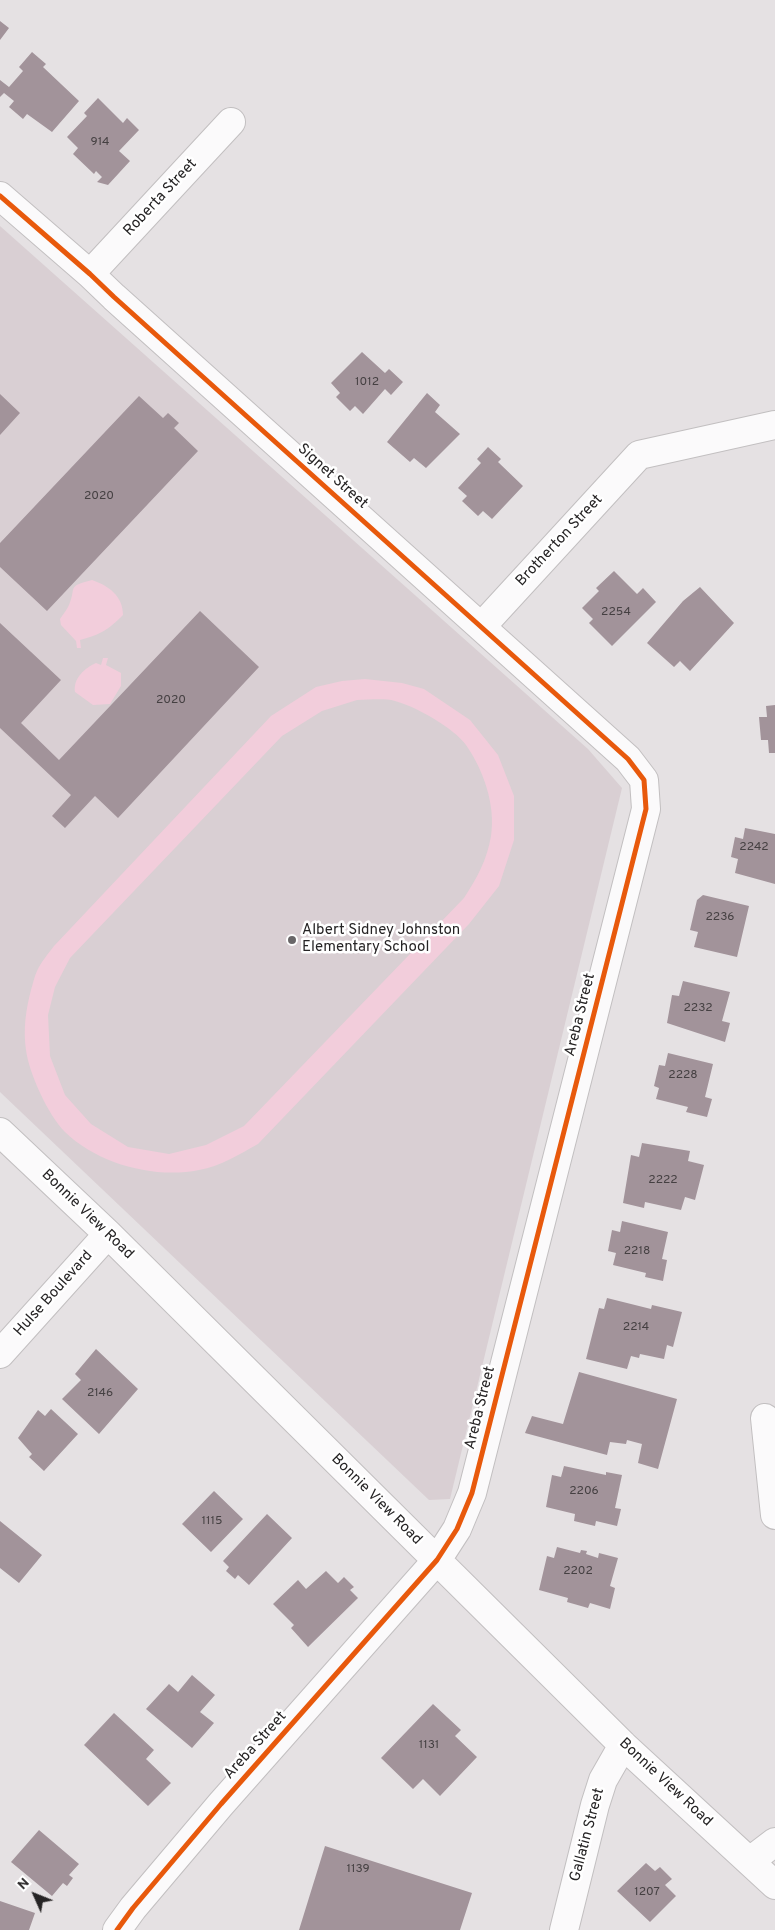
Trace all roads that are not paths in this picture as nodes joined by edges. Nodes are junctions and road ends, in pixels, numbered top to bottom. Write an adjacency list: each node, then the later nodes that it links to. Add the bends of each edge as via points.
1 (231, 122): 3 (street, Roberta Street)
2 (0, 196): 3 (street, Signet Street)
3 (90, 274): 5 (street, Signet Street)
4 (775, 425): 5 (street, Brotherton Street, via 639,455)
5 (481, 627): 6 (street, Signet Street, via 628,758)
6 (644, 780): 12 (street, Areba Street, via 646,809 472,1493 457,1529)
7 (0, 1132): 8 (street, Bonnie View Road)
8 (108, 1234): 9 (street, Hulse Boulevard); 12 (street, Bonnie View Road)
9 (0, 1354)
10 (765, 1418): 11 (street)
11 (775, 1515)
12 (437, 1560): 13 (street, Bonnie View Road); 17 (street, Areba Street, via 221,1804)
13 (623, 1745): 15 (street, Bonnie View Road); 18 (street, Gallatin Street, via 597,1797)
14 (775, 1842): 15 (street)
15 (750, 1862): 16 (street, Bonnie View Road)
16 (775, 1885)
17 (117, 1930)
18 (564, 1930)

